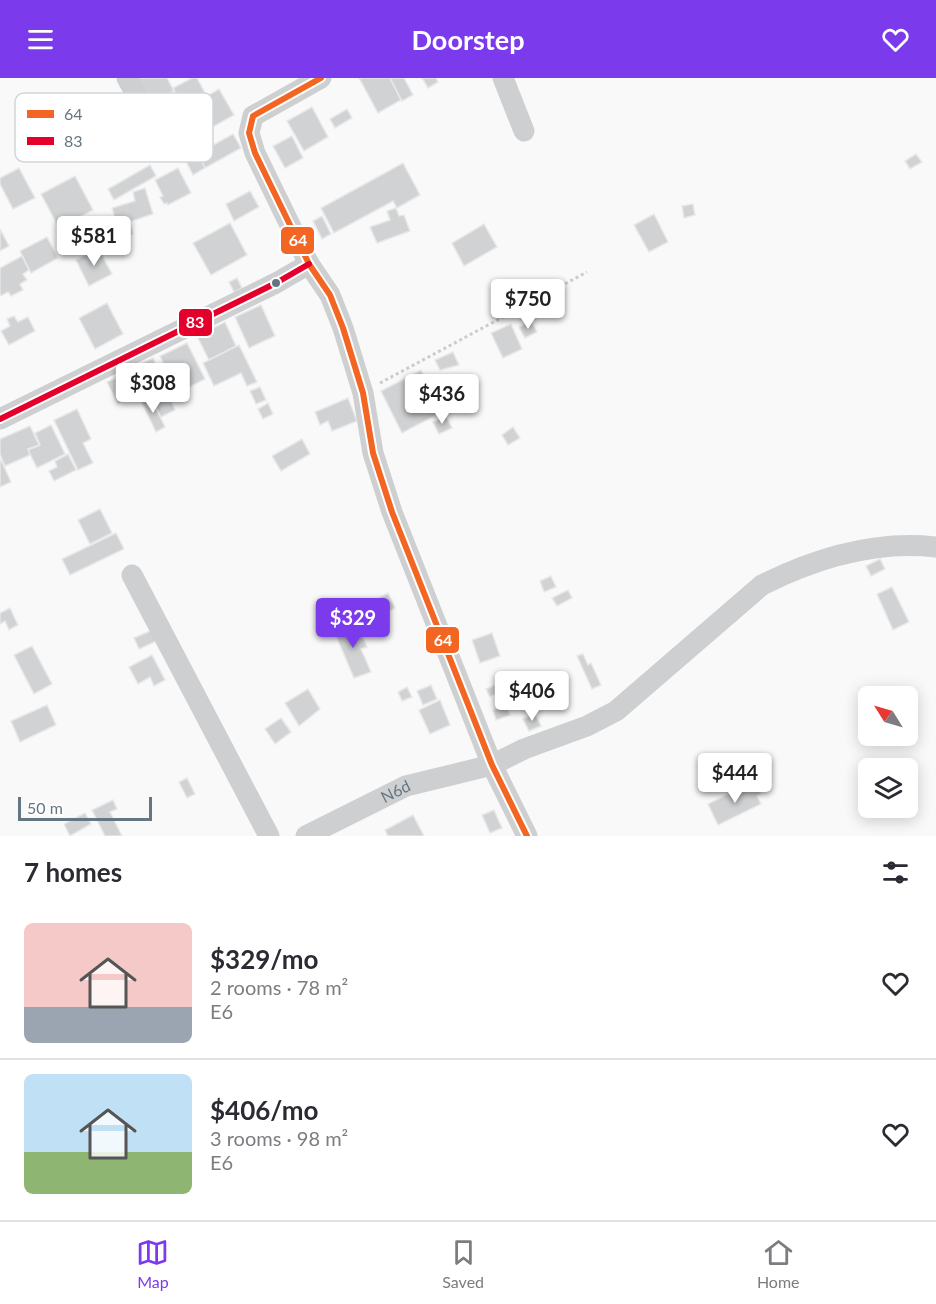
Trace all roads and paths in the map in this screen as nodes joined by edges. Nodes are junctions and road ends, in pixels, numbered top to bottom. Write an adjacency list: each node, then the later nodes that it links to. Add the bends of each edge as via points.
1 (321, 78): 4 (street, via 253,116 249,123 255,153)
2 (503, 78): 3 (street)
3 (524, 131)
4 (309, 264): 6 (street, via 330,295); 7 (street)
5 (587, 272): 6 (path)
6 (363, 393): 10 (street, via 373,453 392,512)
7 (0, 419)
8 (936, 547): 10 (street, N6d, via 912,544 862,550 813,561 784,574 762,585 616,711)
9 (132, 575): 11 (street)
10 (492, 765): 12 (street, N6d, via 406,786); 13 (street)
11 (269, 836)
12 (306, 836)
13 (527, 836)

